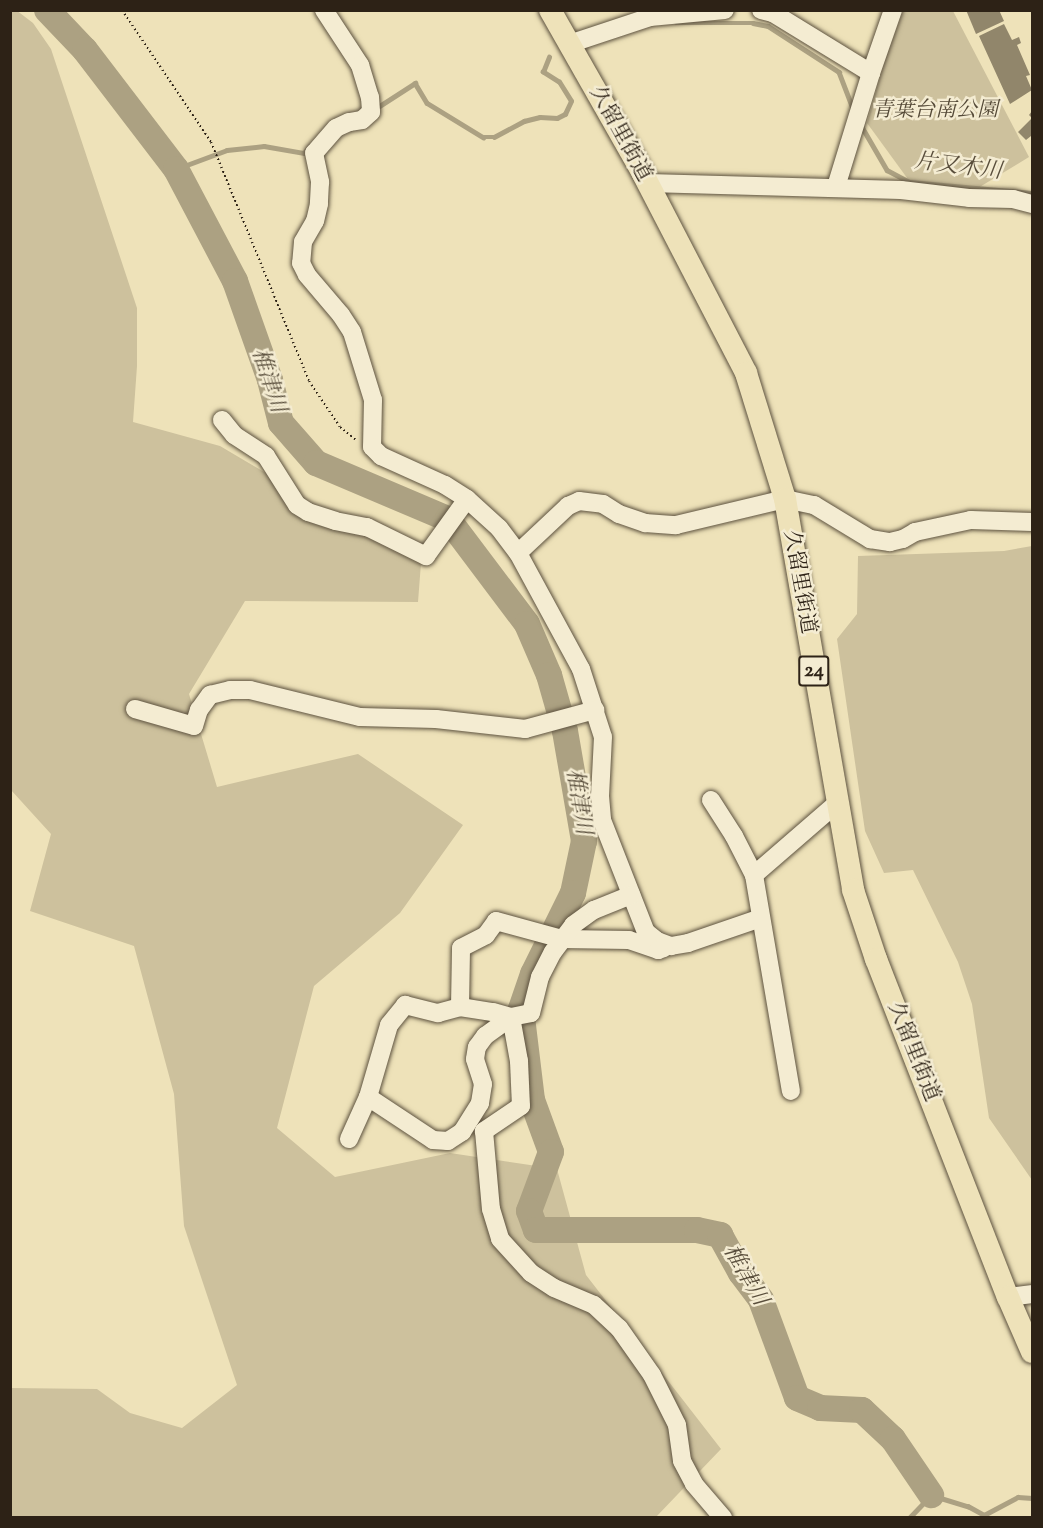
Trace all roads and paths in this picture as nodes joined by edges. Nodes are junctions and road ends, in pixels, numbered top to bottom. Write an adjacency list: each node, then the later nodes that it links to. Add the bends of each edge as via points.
1 (122, 10): 13 (path, via 219,158 317,397 340,427)
2 (324, 10): 13 (street, via 360,65 371,112 363,120 336,128 314,153 320,182 319,204 303,242 301,263 352,332 373,400)
3 (550, 10): 7 (main road, 久留里街道 / 24)
4 (725, 10): 7 (street, via 650,17)
5 (761, 10): 8 (street)
6 (893, 10): 8 (street)
7 (569, 44): 9 (main road, 久留里街道 / 24)
8 (871, 72): 10 (street)
9 (648, 183): 10 (street); 15 (main road, 久留里街道 / 24, via 746,373)
10 (836, 187): 11 (street, via 1013,199)
11 (1032, 204)
12 (222, 420): 14 (street, via 234,435 266,456 297,505 335,521 367,526 426,556)
13 (372, 447): 14 (street, via 381,456)
14 (467, 499): 17 (street)
15 (785, 499): 16 (street, via 814,505 847,527 881,542 971,520); 17 (street, via 676,525 645,523 603,504 579,501 568,506); 21 (main road, 久留里街道 / 24)
16 (1032, 522)
17 (518, 552): 19 (street, via 582,669)
18 (135, 708): 19 (street, via 194,726 210,695 250,690 360,717 436,719 525,729)
19 (595, 710): 23 (street, via 603,737 602,820)
20 (711, 800): 22 (street)
21 (837, 803): 22 (street); 33 (main road, 久留里街道 / 24, via 853,890 876,959)
22 (754, 875): 24 (street)
23 (631, 895): 25 (street, via 594,910); 26 (street, via 646,932)
24 (761, 918): 26 (street); 29 (street)
25 (562, 939): 26 (street, via 629,940 658,950); 27 (street, via 496,921 486,935 461,948); 28 (street, via 540,977 531,1013)
26 (671, 946)
27 (460, 1007): 28 (street); 30 (street, via 438,1013 405,1005 389,1024)
28 (511, 1017): 30 (street, via 477,1047 475,1059 483,1084 480,1103 462,1132 448,1141 433,1140); 35 (street, via 519,1061 521,1106 484,1131 491,1209 500,1239 531,1273 594,1305 619,1328 652,1375 677,1425 682,1461 694,1484)
29 (791, 1090)
30 (368, 1097): 31 (street)
31 (350, 1139)
32 (1032, 1294): 33 (street)
33 (1008, 1297): 34 (main road, 久留里街道 / 24)
34 (1032, 1352)
35 (723, 1518)

